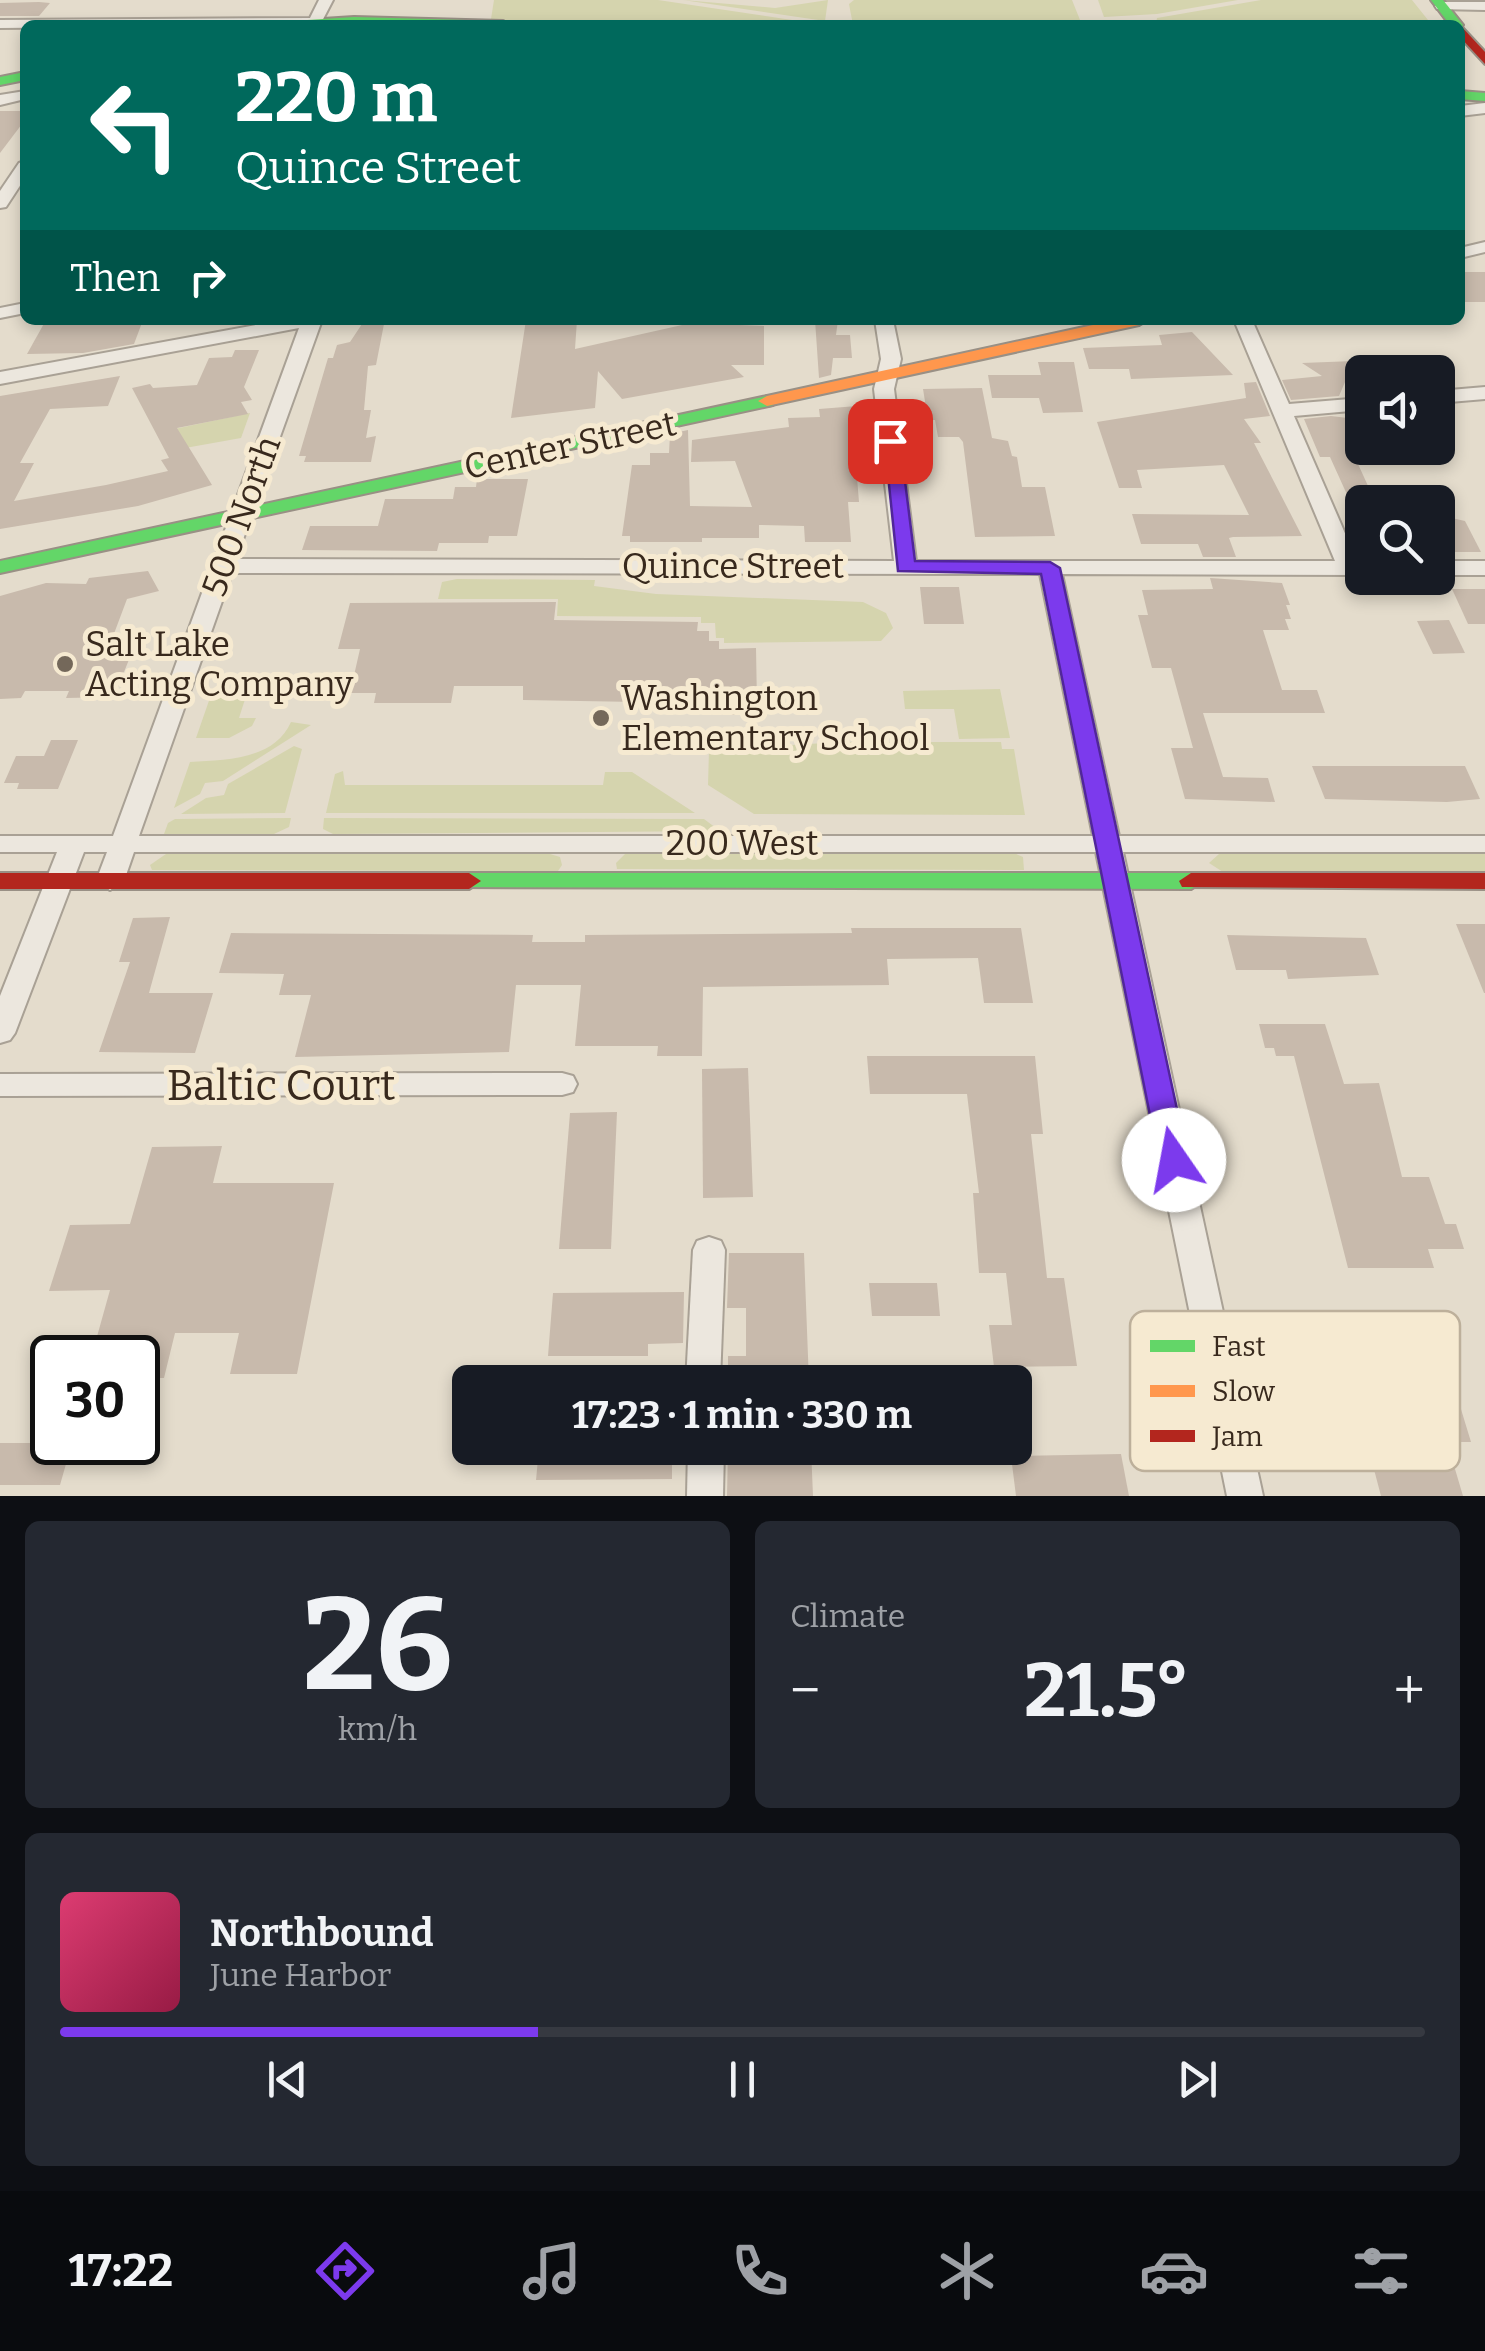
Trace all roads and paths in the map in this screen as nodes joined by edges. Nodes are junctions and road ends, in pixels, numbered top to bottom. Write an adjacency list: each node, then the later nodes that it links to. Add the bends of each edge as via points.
1 (326, 0): 6 (street)
2 (1439, 3): 3 (street)
3 (1485, 6)
4 (73, 10): 5 (street)
5 (65, 20)
6 (308, 20)
7 (1465, 36): 8 (street)
8 (1485, 60)
9 (20, 173): 10 (street)
10 (2, 197)
11 (285, 325): 17 (street)
12 (310, 325): 22 (street, 500 North)
13 (885, 325): 16 (street)
14 (1116, 325): 16 (street, Center Street)
15 (1245, 325): 21 (street)
16 (887, 375): 22 (street, Center Street); 26 (street)
17 (0, 378)
18 (1485, 393): 19 (street)
19 (1455, 396)
20 (1345, 406): 21 (street)
21 (1282, 412): 23 (street)
22 (242, 514): 24 (street, 500 North); 25 (street, Center Street)
23 (1345, 545)
24 (223, 566): 26 (street, Quince Street); 35 (street, 500 North)
25 (0, 567)
26 (906, 567): 27 (street, Quince Street)
27 (1050, 568): 28 (street, Quince Street); 32 (street)
28 (1345, 568)
29 (1455, 568): 30 (street)
30 (1485, 568)
31 (592, 843): 32 (street, 200 West); 35 (street, 200 West); 41 (street)
32 (1108, 843): 36 (street, 200 West); 42 (street)
33 (0, 844): 34 (street, 200 West)
34 (74, 844): 35 (street, 200 West); 38 (street)
35 (124, 844): 39 (street, 500 North)
36 (1485, 844)
37 (0, 881): 38 (street, 200 West)
38 (60, 881): 39 (street, 200 West); 43 (street)
39 (110, 881): 41 (street, 200 West)
40 (1485, 881): 42 (street, 200 West)
41 (588, 882): 42 (street, 200 West)
42 (1115, 882): 47 (street)
43 (0, 1033)
44 (562, 1084): 45 (street, Baltic Court)
45 (0, 1085)
46 (710, 1250): 48 (street)
47 (1205, 1311)
48 (705, 1365)
49 (706, 1465): 51 (street)
50 (1239, 1471): 52 (street)
51 (706, 1496)
52 (1244, 1496)

